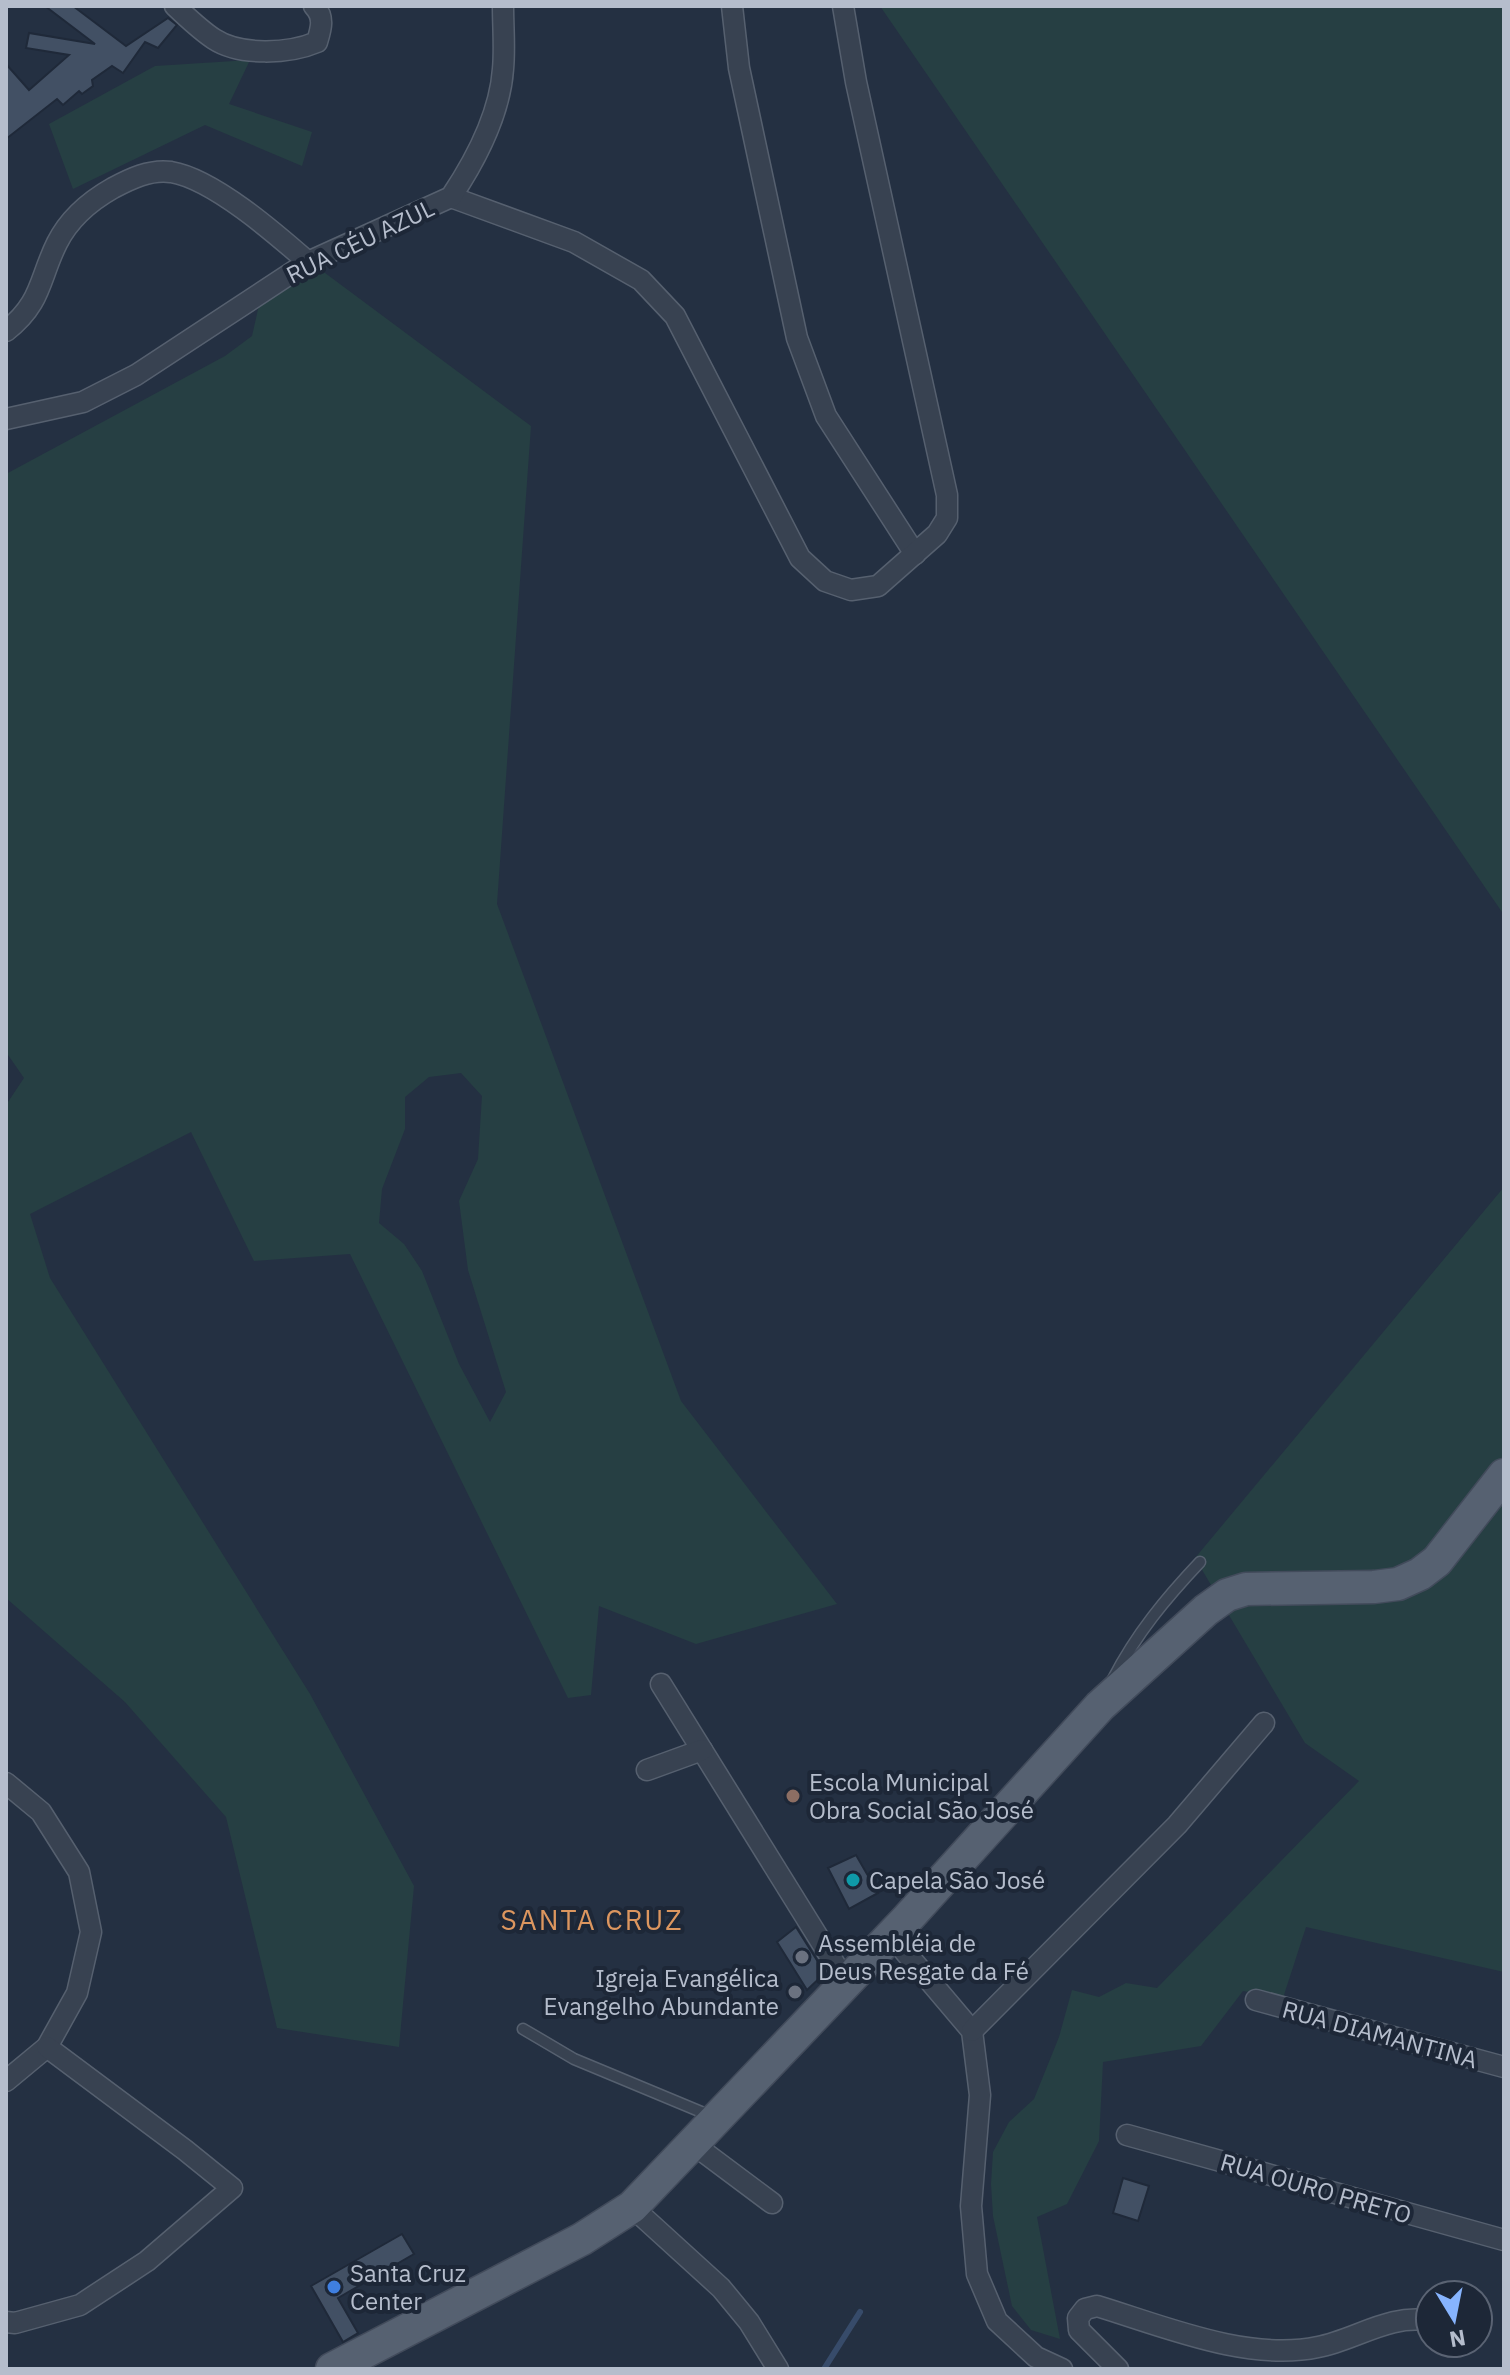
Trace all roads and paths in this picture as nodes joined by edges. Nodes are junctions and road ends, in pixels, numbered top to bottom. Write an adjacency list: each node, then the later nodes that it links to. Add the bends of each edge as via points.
1 (175, 6): 2 (street, via 216,40 261,52 317,42 322,26)
2 (314, 6)
3 (503, 6): 6 (street, RUA CÉU AZUL, via 503,71 493,114)
4 (732, 6): 10 (street, via 739,68 797,338 826,416)
5 (843, 6): 10 (street, via 947,495 947,518)
6 (451, 197): 7 (street, RUA CÉU AZUL); 10 (street, via 574,242 641,280 675,316 800,558 825,581 851,590 878,586)
7 (308, 262): 8 (street, via 198,180 168,172 135,176 89,202 57,241 39,294); 9 (street, RUA CÉU AZUL, via 136,375 83,402)
8 (6, 331)
9 (6, 419)
10 (915, 554)
11 (1504, 1475): 14 (main road, via 1437,1561 1420,1574 1374,1587 1246,1589 1227,1595)
12 (1200, 1562): 14 (lane, via 1130,1646)
13 (661, 1684): 16 (street)
14 (1100, 1706): 19 (main road)
15 (1264, 1723): 23 (street, via 1177,1825)
16 (702, 1750): 17 (street); 20 (street)
17 (647, 1770)
18 (6, 1783): 24 (street, via 41,1812 79,1872 91,1932 77,1993)
19 (890, 1934): 20 (main road); 23 (street)
20 (846, 1982): 27 (main road)
21 (1256, 2000): 25 (street, RUA DIAMANTINA)
22 (523, 2029): 27 (lane, via 574,2059)
23 (972, 2031): 37 (street, via 980,2095 971,2206 977,2274 997,2321 1036,2357)
24 (47, 2047): 26 (street); 34 (street, via 232,2188 147,2261 80,2305)
25 (1504, 2067)
26 (6, 2081)
27 (717, 2118): 29 (main road)
28 (1127, 2135): 32 (street, RUA OURO PRETO)
29 (693, 2144): 30 (street); 31 (main road)
30 (772, 2203)
31 (632, 2207): 35 (main road, via 582,2239); 36 (street, via 721,2288)
32 (1504, 2240)
33 (1414, 2321): 38 (street, via 1395,2321 1317,2348 1275,2350 1222,2343 1097,2306 1085,2309 1078,2318 1079,2330)
34 (6, 2322)
35 (332, 2369)
36 (778, 2369)
37 (1062, 2369)
38 (1118, 2369)

